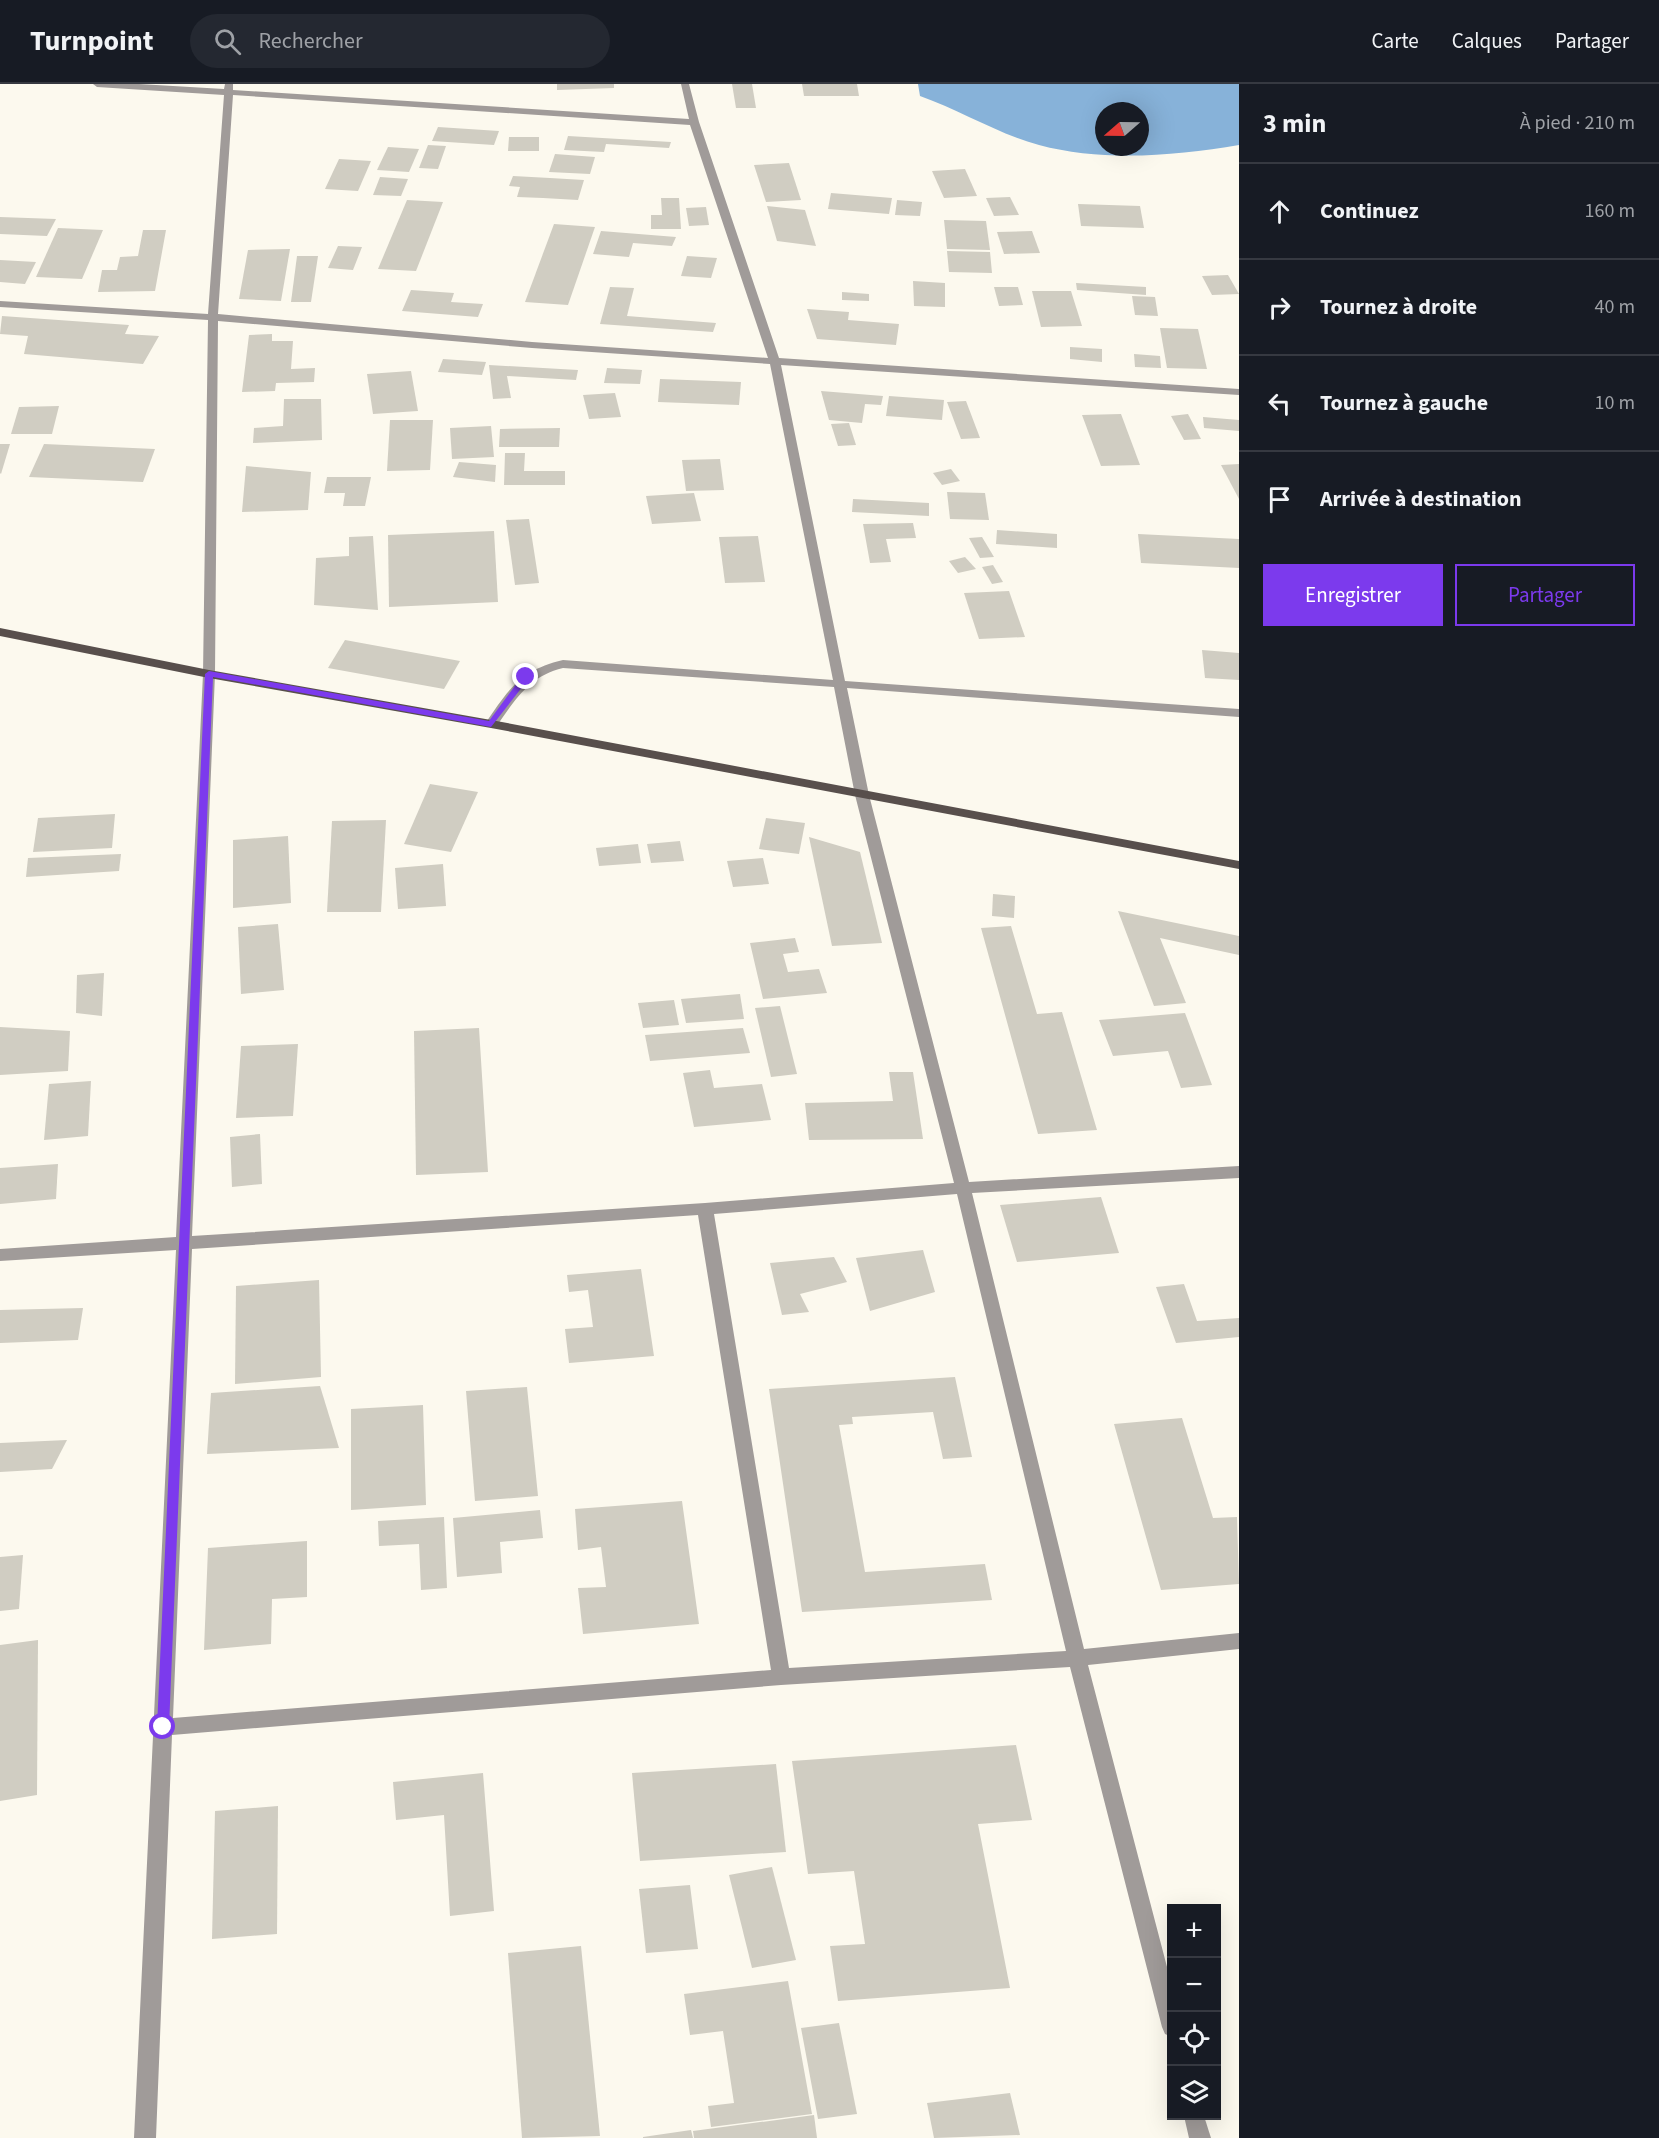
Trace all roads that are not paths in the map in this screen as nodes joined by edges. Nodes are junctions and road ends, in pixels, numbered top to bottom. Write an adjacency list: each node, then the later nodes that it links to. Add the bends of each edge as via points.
1 (97, 84): 3 (street)
2 (685, 84): 4 (street)
3 (229, 88): 4 (street); 6 (street)
4 (694, 122): 7 (street)
5 (0, 304): 6 (street)
6 (213, 317): 7 (street); 10 (street)
7 (775, 362): 8 (street); 11 (street)
8 (1239, 392)
9 (0, 632): 10 (main road)
10 (209, 674): 13 (main road); 19 (street)
11 (840, 684): 12 (street); 13 (street, via 563,664 543,667 526,677); 14 (street)
12 (1239, 713)
13 (491, 724): 14 (main road)
14 (862, 795): 15 (main road); 17 (street)
15 (1239, 865)
16 (1239, 1172): 17 (street)
17 (963, 1188): 18 (street); 22 (street)
18 (705, 1209): 19 (street); 23 (street)
19 (182, 1242): 20 (street); 24 (street)
20 (0, 1255)
21 (1239, 1641): 22 (street)
22 (1077, 1658): 23 (street); 25 (street)
23 (781, 1677): 24 (street)
24 (163, 1727): 27 (street)
25 (1168, 2012)
26 (1195, 2120): 28 (street)
27 (145, 2138)
28 (1200, 2138)

